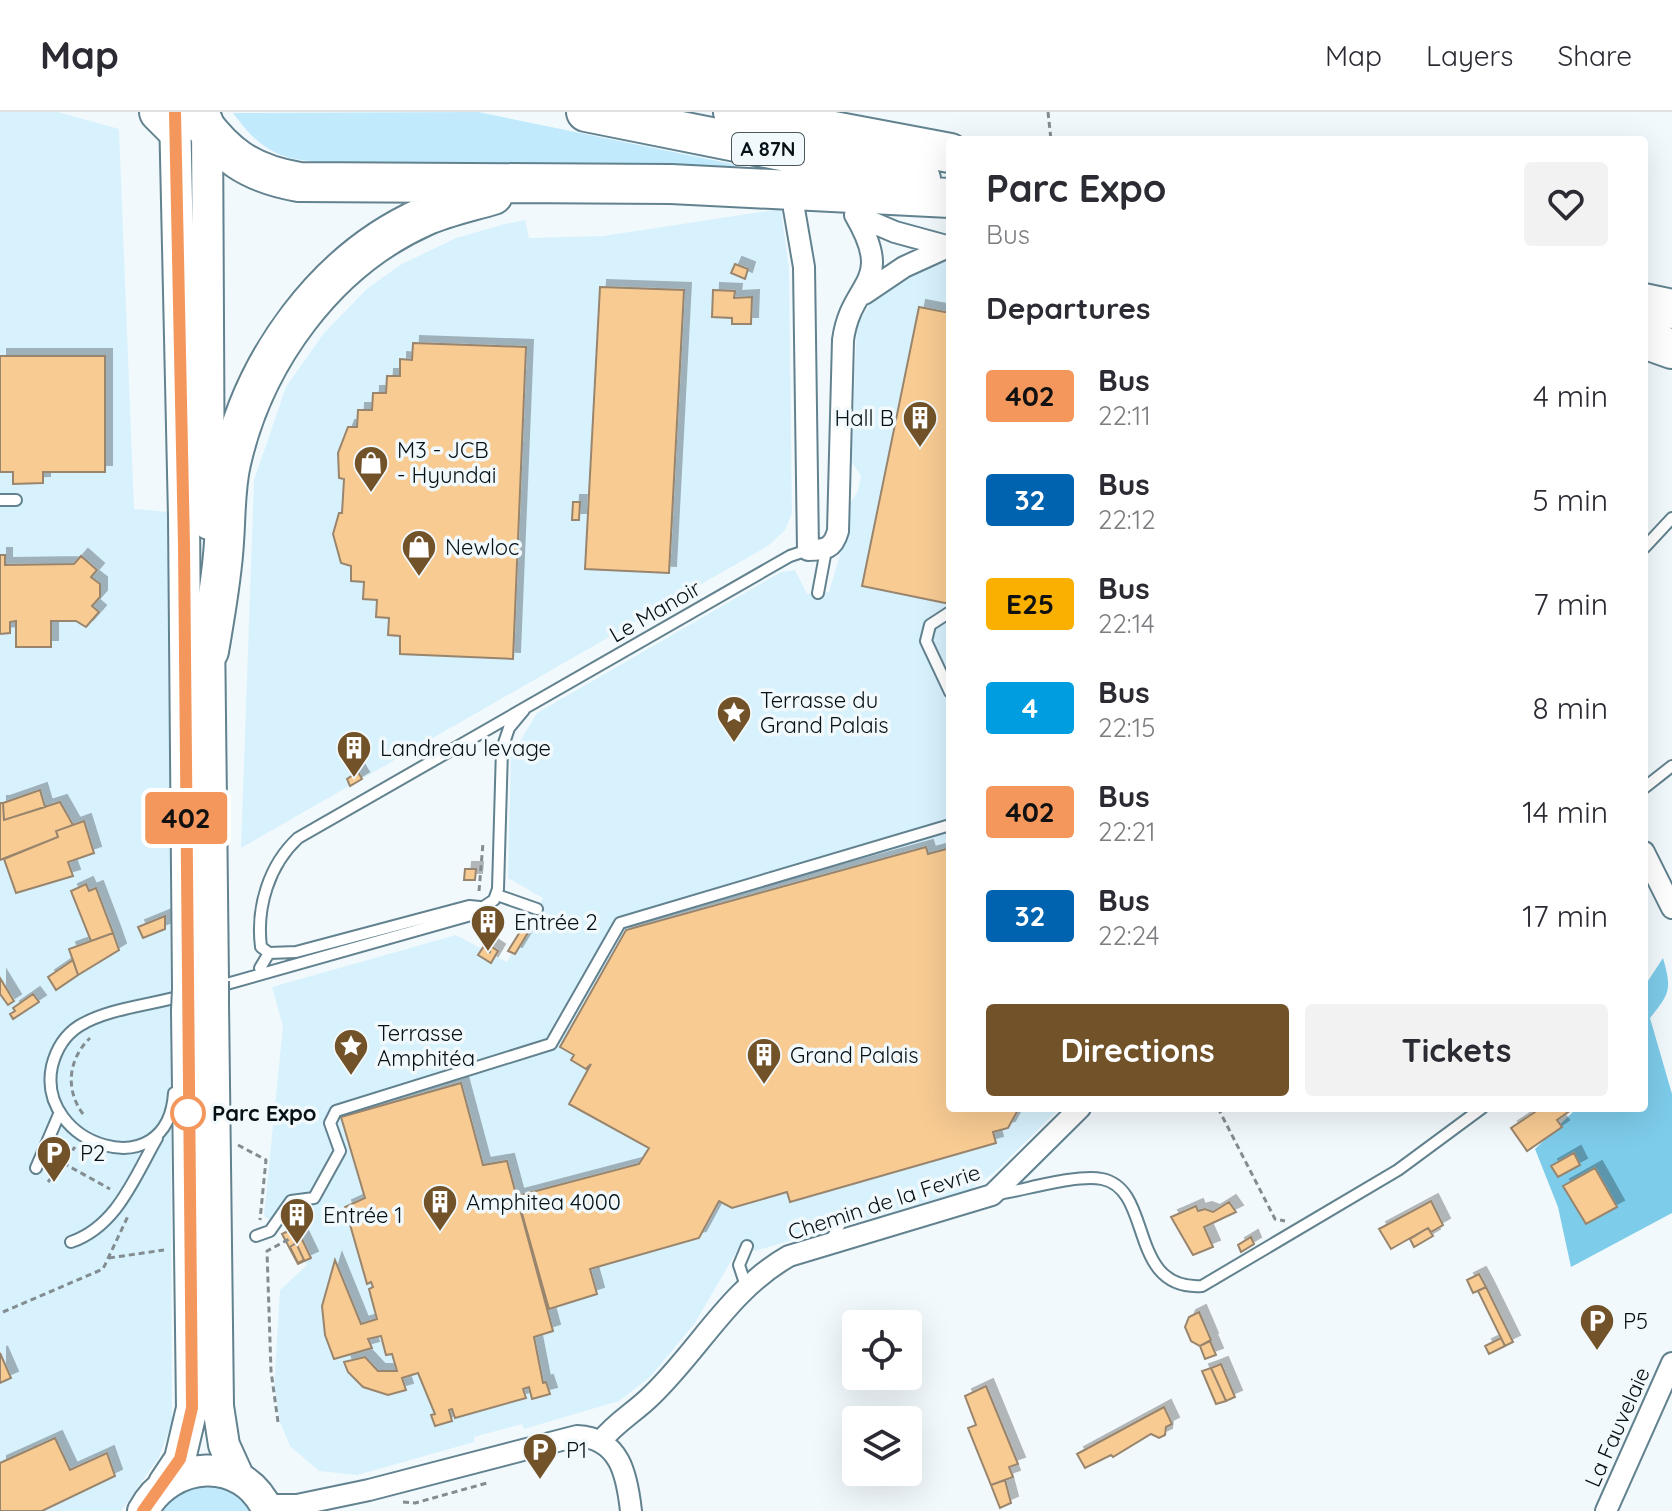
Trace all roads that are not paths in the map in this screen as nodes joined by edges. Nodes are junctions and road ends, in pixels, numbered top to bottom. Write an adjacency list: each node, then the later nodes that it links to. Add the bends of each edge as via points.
1 (586, 112): 8 (highway, A 87N)
2 (733, 112): 6 (highway, A 87N)
3 (866, 112): 5 (highway)
4 (186, 118): 7 (highway, via 263,176 299,182); 24 (main road); 37 (main road, via 184,517)
5 (956, 136)
6 (946, 152)
7 (533, 183): 10 (highway, via 671,184); 24 (highway, via 422,218 384,240 347,266 296,323 255,391 240,429 229,477)
8 (946, 184)
9 (946, 198): 10 (highway)
10 (804, 200): 11 (street); 21 (street)
11 (855, 215): 12 (street); 14 (street, via 872,252)
12 (946, 246)
13 (946, 248): 14 (street, via 904,267)
14 (864, 294): 21 (street, via 845,328 839,521 833,544)
15 (1657, 312): 16 (highway)
16 (1672, 349)
17 (0, 500): 18 (lane)
18 (16, 500)
19 (1672, 518): 20 (lane)
20 (1648, 544)
21 (817, 550): 22 (lane); 26 (lane, Le Manoir, via 790,556)
22 (818, 593)
23 (946, 615): 25 (lane, via 930,625 926,641)
24 (209, 651): 37 (main road)
25 (946, 684)
26 (524, 710): 31 (lane, via 509,728 502,749); 35 (lane, Le Manoir, via 298,838 280,855 258,925 261,947)
27 (1672, 766): 28 (lane)
28 (1648, 785)
29 (946, 826): 47 (lane, via 620,923 551,1044 336,1111 330,1123 340,1151 314,1198 291,1201 270,1231)
30 (1648, 860): 33 (street)
31 (497, 895): 32 (lane); 34 (lane)
32 (480, 907): 35 (lane, via 296,952); 40 (lane, via 471,915 88,1022 64,1040 53,1061 50,1084)
33 (1672, 908)
34 (537, 909)
35 (269, 953): 36 (lane)
36 (260, 968)
37 (197, 1001): 38 (lane, via 175,1059); 54 (main road, via 218,1406 224,1445); 55 (main road, via 192,1408 180,1459)
38 (175, 1073)
39 (174, 1086): 43 (lane, via 173,1104)
40 (60, 1112): 43 (lane, via 84,1136 113,1148 133,1148); 44 (lane)
41 (1076, 1112): 45 (street, Chemin de la Fevrie)
42 (1477, 1112): 45 (lane, via 1398,1170 1202,1286 1184,1287 1160,1271 1125,1193 1113,1183 1100,1178)
43 (158, 1136): 48 (lane, via 109,1219)
44 (36, 1168)
45 (992, 1195): 49 (street, Chemin de la Fevrie)
46 (845, 1215): 49 (lane)
47 (256, 1236)
48 (71, 1242)
49 (830, 1242): 51 (street, Chemin de la Fevrie, via 789,1256)
50 (747, 1246): 51 (lane, via 739,1265)
51 (746, 1286): 53 (street, Chemin de la Fevrie, via 652,1395)
52 (1672, 1363): 59 (street, La Fauvelaie)
53 (601, 1441): 56 (street, via 567,1437 369,1490); 58 (street, via 624,1468)
54 (239, 1478): 55 (main road, via 205,1469); 56 (main road)
55 (164, 1483): 57 (main road)
56 (266, 1508)
57 (143, 1511)
58 (631, 1511)
59 (1606, 1511)

